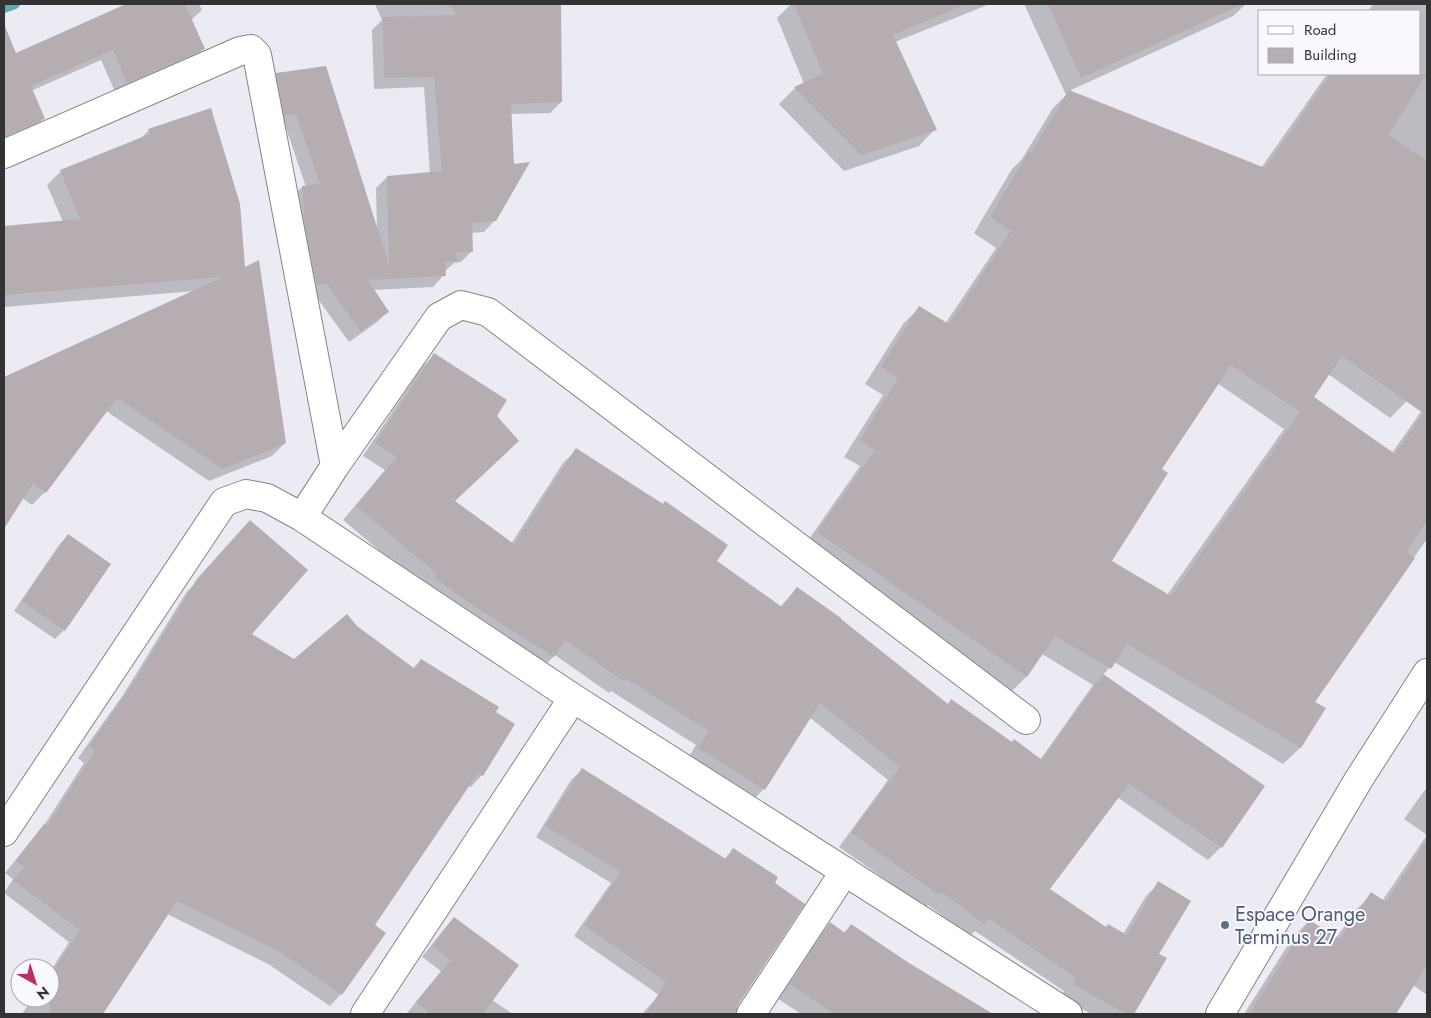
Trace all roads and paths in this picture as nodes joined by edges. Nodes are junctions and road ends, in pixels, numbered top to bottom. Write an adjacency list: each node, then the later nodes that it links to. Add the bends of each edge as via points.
1 (4, 154): 2 (street, via 240,50 251,49 256,55)
2 (335, 466): 3 (street); 6 (street, via 439,317 461,305 488,312)
3 (302, 517): 5 (street); 7 (street, via 267,498 246,494 224,502)
4 (1427, 673): 12 (street, via 1359,779)
5 (573, 698): 8 (street); 9 (street)
6 (1026, 720)
7 (4, 832)
8 (845, 871): 10 (street); 11 (street)
9 (365, 1014)
10 (751, 1014)
11 (1068, 1014)
12 (1220, 1014)

